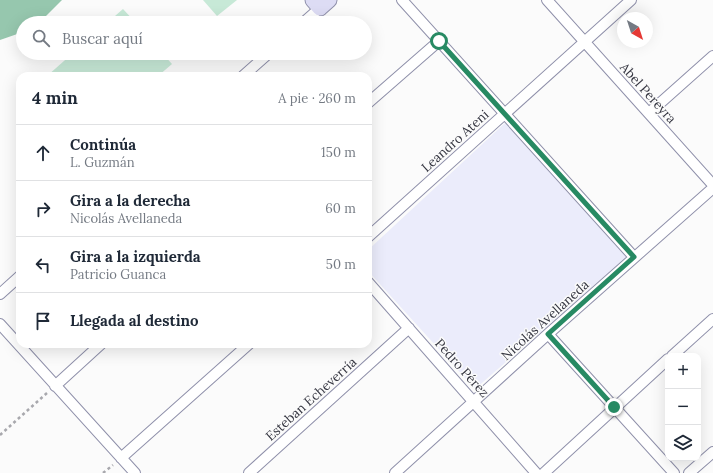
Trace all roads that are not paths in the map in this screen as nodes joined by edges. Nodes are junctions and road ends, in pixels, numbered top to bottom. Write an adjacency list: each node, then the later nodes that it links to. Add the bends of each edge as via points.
1 (402, 0): 6 (street)
2 (547, 0): 7 (street, Abel Pereyra)
3 (631, 0): 7 (street, Leandro Ateni)
4 (321, 2): 5 (street)
5 (309, 16)
6 (439, 41): 11 (street); 13 (street)
7 (585, 41): 12 (street, Abel Pereyra); 13 (street, Leandro Ateni)
8 (713, 56): 12 (street)
9 (261, 60): 10 (street)
10 (248, 72)
11 (372, 100)
12 (649, 113): 14 (street, Abel Pereyra)
13 (505, 114): 15 (street, Leandro Ateni); 16 (street)
14 (713, 186): 16 (street, Nicolás Avellaneda)
15 (372, 233)
16 (634, 257): 23 (street, Nicolás Avellaneda)
17 (16, 280): 19 (street)
18 (372, 286): 22 (street, Pedro Pérez)
19 (0, 294)
20 (713, 319): 28 (street)
21 (0, 324): 24 (street)
22 (409, 328): 31 (street, Pedro Pérez); 36 (street, Esteban Echeverría)
23 (548, 334): 31 (street, Nicolás Avellaneda); 32 (street)
24 (16, 342)
25 (21, 348): 30 (street)
26 (97, 348): 30 (street)
27 (244, 348): 34 (street)
28 (675, 353)
29 (665, 362): 32 (street)
30 (55, 386): 34 (street)
31 (475, 402): 37 (street, Nicolás Avellaneda); 38 (street, Pedro Pérez)
32 (614, 407): 39 (street); 40 (street)
33 (713, 452): 41 (street)
34 (121, 458): 35 (street)
35 (135, 473)
36 (249, 473)
37 (396, 473)
38 (536, 473)
39 (544, 473)
40 (674, 473)
41 (689, 473)

